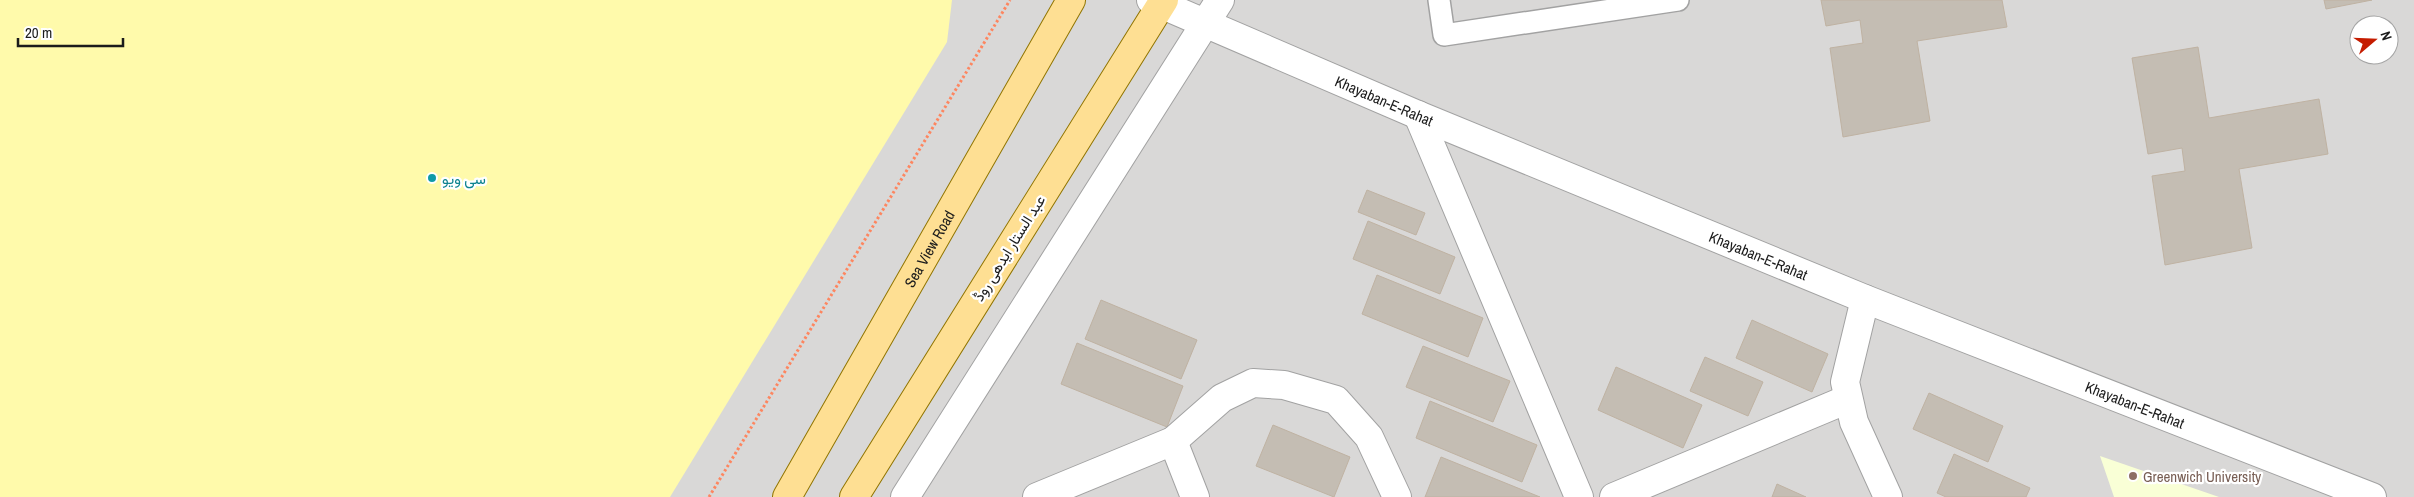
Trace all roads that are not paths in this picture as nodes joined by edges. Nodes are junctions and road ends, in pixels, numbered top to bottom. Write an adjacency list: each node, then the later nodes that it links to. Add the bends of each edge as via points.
1 (1071, 0): 12 (main road, Sea View Road)
2 (1220, 0): 6 (street)
3 (1439, 0): 4 (lane, via 1444,35)
4 (1678, 0)
5 (1159, 2): 6 (street, Khayaban-E-Rahat); 13 (main road, عبد الستار ایدھی روڈ)
6 (1205, 24): 7 (street, Khayaban-E-Rahat); 11 (street)
7 (1418, 115): 8 (street, Khayaban-E-Rahat); 17 (street)
8 (1865, 299): 9 (street, via 1845,382); 20 (street, Khayaban-E-Rahat)
9 (1848, 399): 18 (street); 19 (street, via 1854,422)
10 (1173, 440): 14 (street); 15 (street); 16 (street, via 1222,398 1253,383 1284,385 1336,400 1369,437)
11 (916, 491)
12 (787, 497)
13 (854, 497)
14 (1037, 497)
15 (1195, 497)
16 (1397, 497)
17 (1579, 497)
18 (1614, 497)
19 (1888, 497)
20 (2372, 497)

